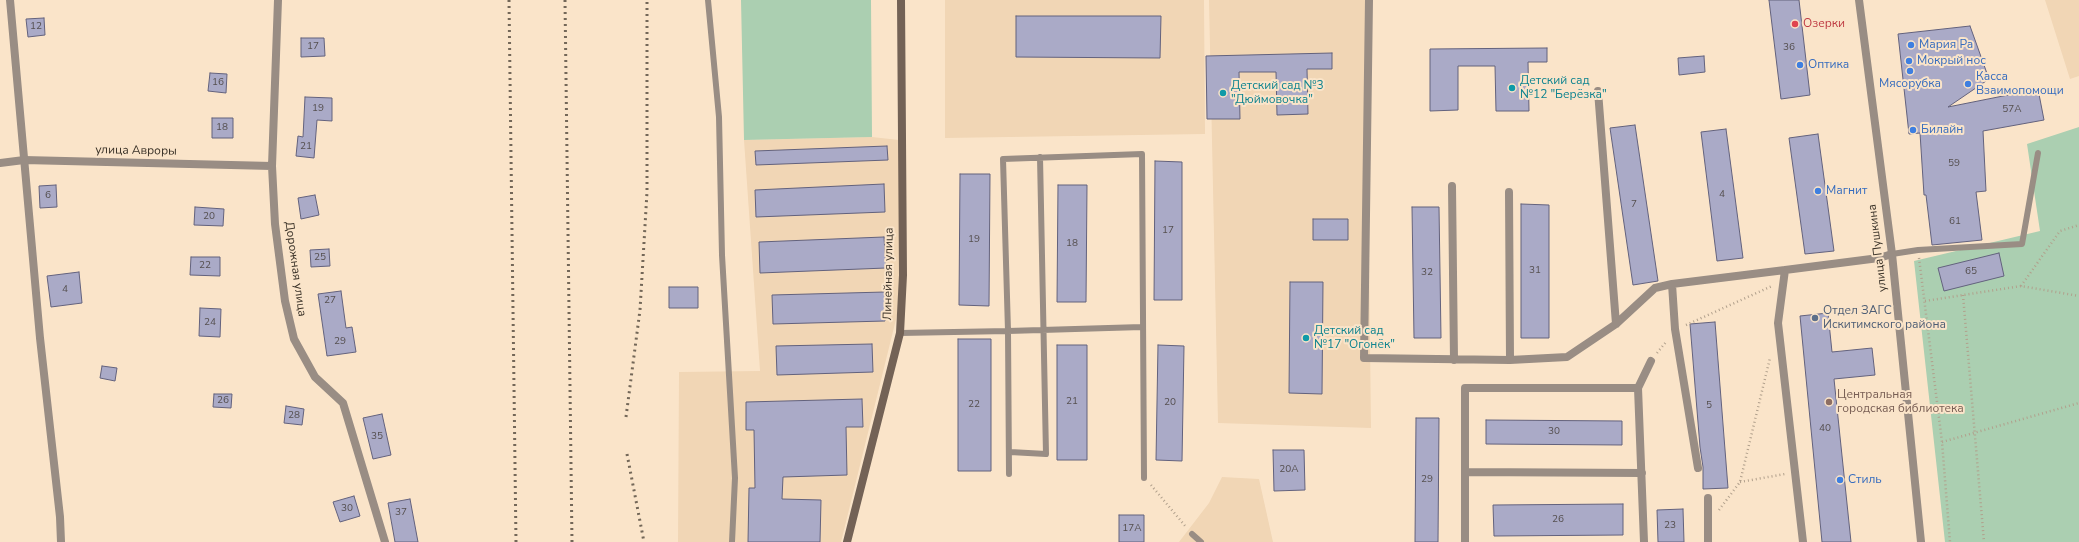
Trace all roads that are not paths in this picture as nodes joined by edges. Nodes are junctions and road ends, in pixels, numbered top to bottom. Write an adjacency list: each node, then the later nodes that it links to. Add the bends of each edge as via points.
1 (10, 0): 10 (street)
2 (278, 0): 12 (street, Дорожная улица)
3 (708, 0): 37 (lane, via 719,117 722,255 735,478)
4 (901, 0): 22 (main road, Линейная улица, via 903,275)
5 (1369, 0): 23 (street, via 1364,358)
6 (1860, 0): 15 (street, улица Пушкина)
7 (1598, 91): 18 (street)
8 (2038, 153): 15 (lane, via 2022,244)
9 (1040, 157): 19 (lane, via 1142,154); 20 (lane); 21 (lane, via 1003,158)
10 (24, 160): 11 (street, улица Авроры); 12 (street, улица Авроры); 35 (street)
11 (0, 163)
12 (272, 166): 36 (street, Дорожная улица, via 275,224 284,293 294,339 315,377 343,403)
13 (1452, 186): 23 (street)
14 (1509, 192): 24 (street)
15 (1892, 254): 16 (street, via 1879,258); 44 (street, улица Пушкина)
16 (1785, 270): 17 (street); 43 (street, via 1778,322)
17 (1672, 284): 18 (street, via 1655,288); 28 (street, via 1675,329)
18 (1616, 324): 24 (street, via 1567,357)
19 (1142, 327): 20 (lane); 32 (lane)
20 (1044, 329): 21 (lane); 27 (lane, via 1046,454)
21 (1008, 331): 22 (lane); 27 (lane)
22 (900, 333): 38 (main road, Линейная улица)
23 (1454, 360): 24 (street)
24 (1510, 360)
25 (1651, 361): 26 (street)
26 (1638, 388): 29 (street, via 1465,388); 30 (street)
27 (1010, 452): 31 (lane)
28 (1698, 468)
29 (1465, 472): 30 (street); 40 (street)
30 (1642, 473): 41 (street)
31 (1009, 474)
32 (1144, 478)
33 (1708, 498): 42 (street)
34 (1192, 534): 39 (lane)
35 (61, 542)
36 (385, 542)
37 (732, 542)
38 (847, 542)
39 (1201, 542)
40 (1465, 542)
41 (1644, 542)
42 (1708, 542)
43 (1803, 542)
44 (1921, 542)

